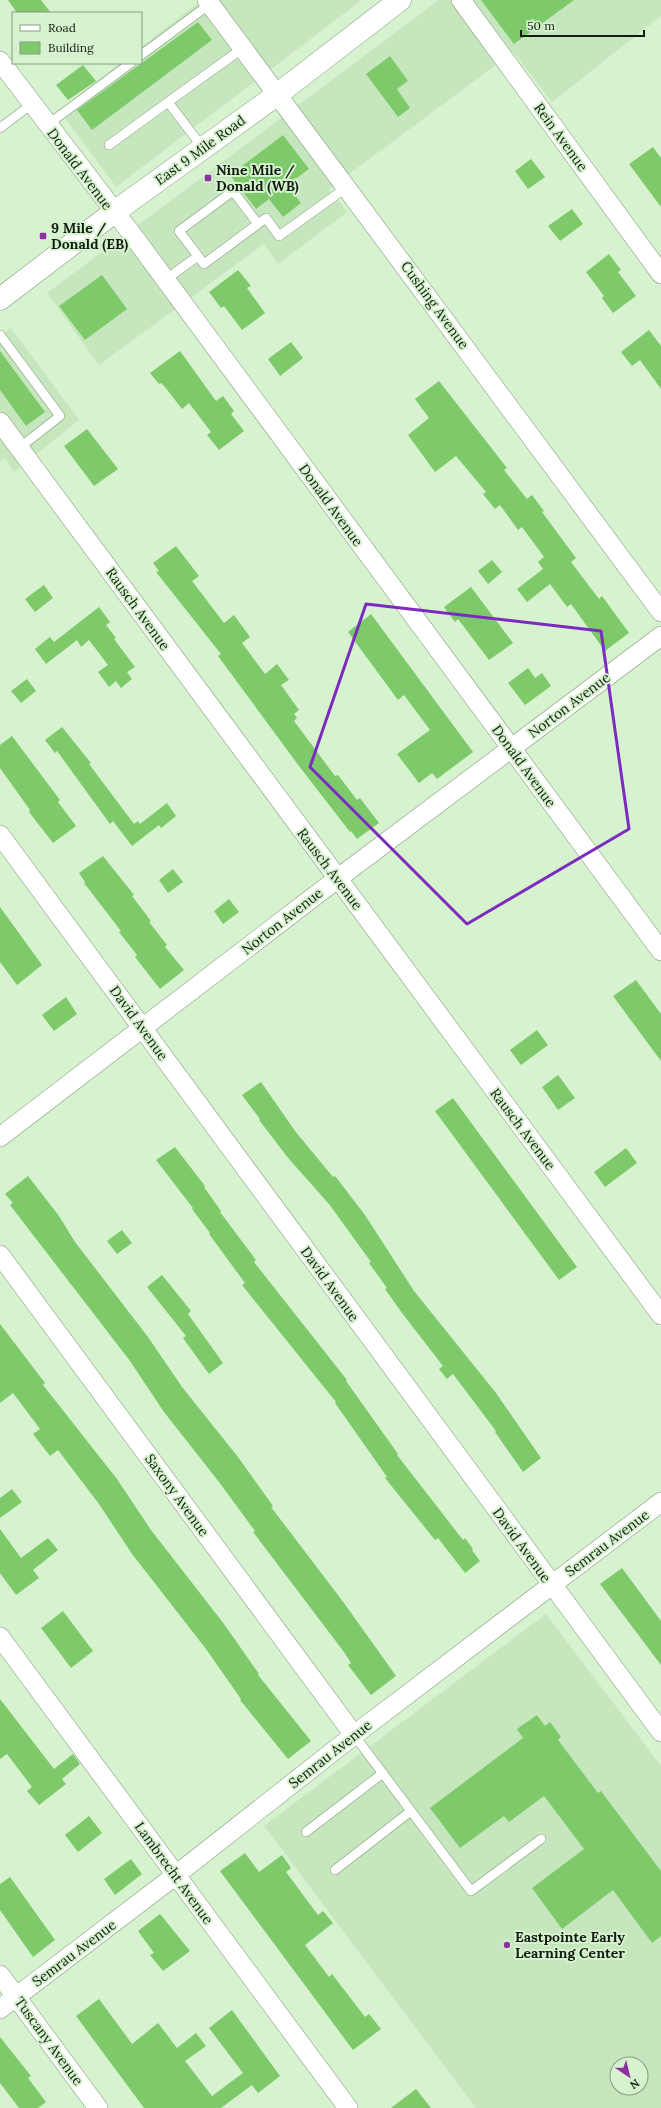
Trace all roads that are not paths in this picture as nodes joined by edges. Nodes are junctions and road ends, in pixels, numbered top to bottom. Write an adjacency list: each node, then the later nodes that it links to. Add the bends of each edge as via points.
1 (400, 0): 8 (main road, East 9 Mile Road)
2 (461, 0): 19 (street, Rein Avenue)
3 (208, 2): 4 (street, Cushing Avenue); 5 (lane)
4 (243, 48): 8 (street, Cushing Avenue); 9 (lane)
5 (142, 54)
6 (0, 61): 10 (street, Donald Avenue)
7 (129, 64): 11 (lane)
8 (278, 94): 14 (main road, East 9 Mile Road); 15 (street, Cushing Avenue)
9 (168, 102): 13 (lane); 14 (lane)
10 (32, 104): 11 (street, Donald Avenue); 12 (lane)
11 (47, 125): 16 (street, Donald Avenue)
12 (0, 128)
13 (109, 146)
14 (204, 149): 16 (main road, East 9 Mile Road)
15 (347, 187): 17 (lane, via 279,236 266,218); 25 (street, Cushing Avenue)
16 (113, 213): 20 (street, Donald Avenue); 21 (main road, East 9 Mile Road)
17 (258, 224): 18 (lane, via 204,264); 18 (lane, via 233,191 179,231)
18 (198, 256): 20 (lane)
19 (661, 274)
20 (165, 280): 27 (street, Donald Avenue)
21 (0, 299)
22 (0, 334): 24 (lane, via 60,416)
23 (0, 422): 24 (street, Rausch Avenue)
24 (19, 448): 29 (street, Rausch Avenue)
25 (661, 612)
26 (661, 636): 27 (street, Norton Avenue)
27 (511, 748): 29 (street, Norton Avenue); 30 (street, Donald Avenue)
28 (0, 835): 31 (street, David Avenue)
29 (337, 878): 31 (street, Norton Avenue); 34 (street, Rausch Avenue)
30 (661, 951)
31 (143, 1028): 32 (street, Norton Avenue); 36 (street, David Avenue)
32 (0, 1137)
33 (0, 1255): 39 (street, Saxony Avenue)
34 (661, 1315)
35 (661, 1502): 36 (street, Semrau Avenue)
36 (552, 1585): 38 (street, David Avenue); 39 (street, Semrau Avenue)
37 (0, 1637): 45 (street, Lambrecht Avenue)
38 (661, 1732)
39 (354, 1735): 40 (lane); 45 (street, Semrau Avenue)
40 (383, 1773): 41 (lane); 42 (lane)
41 (411, 1811): 43 (lane, via 471,1891); 44 (lane)
42 (306, 1832)
43 (541, 1839)
44 (335, 1870)
45 (176, 1875): 47 (street, Semrau Avenue); 50 (street, Lambrecht Avenue)
46 (0, 1975): 47 (street, Tuscany Avenue)
47 (16, 1996): 48 (street, Semrau Avenue); 49 (street, Tuscany Avenue)
48 (0, 2008)
49 (98, 2108)
50 (348, 2108)

